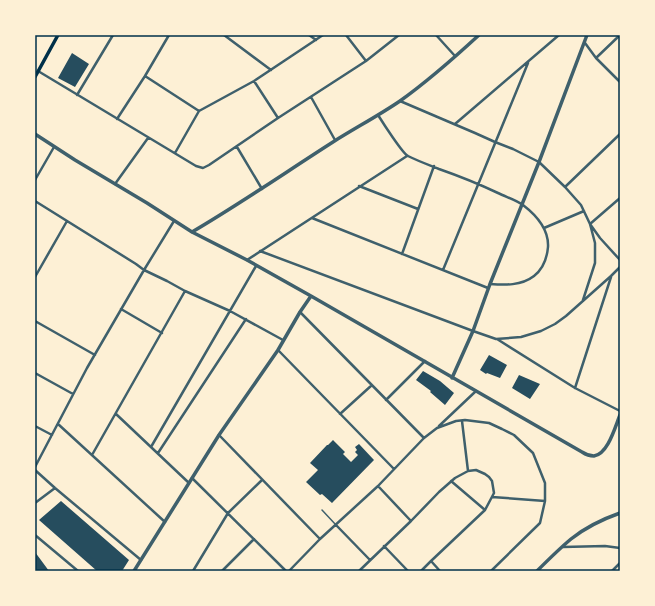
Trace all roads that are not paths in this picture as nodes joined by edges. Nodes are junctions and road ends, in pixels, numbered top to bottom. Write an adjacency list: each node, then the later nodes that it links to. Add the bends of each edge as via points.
1 (58, 35): 21 (main road)
2 (113, 35): 26 (street)
3 (169, 35): 22 (street)
4 (224, 35): 20 (street)
5 (309, 35): 14 (street)
6 (323, 35): 14 (street)
7 (346, 35): 18 (street)
8 (399, 35): 18 (street)
9 (436, 35): 16 (street)
10 (479, 35): 16 (street)
11 (559, 35): 19 (street)
12 (587, 35): 15 (street)
13 (620, 35): 17 (street)
14 (316, 40): 20 (street)
15 (585, 43): 17 (street); 43 (street)
16 (455, 56): 28 (street)
17 (596, 58): 25 (street)
18 (366, 61): 27 (street)
19 (528, 63): 33 (street); 38 (street)
20 (271, 70): 24 (street)
21 (38, 71): 23 (main road); 26 (street)
22 (145, 76): 29 (street); 32 (street)
23 (35, 77)
24 (254, 81): 29 (street); 31 (street)
25 (620, 82)
26 (77, 95): 32 (street)
27 (311, 97): 31 (street); 37 (street)
28 (400, 101): 30 (street); 33 (street)
29 (199, 111): 41 (street)
30 (378, 115): 37 (street); 42 (street)
31 (278, 118): 40 (street)
32 (117, 119): 36 (street)
33 (455, 124): 38 (street)
34 (35, 134): 39 (street)
35 (620, 134): 49 (street)
36 (148, 138): 41 (street); 46 (street)
37 (336, 140): 50 (street)
38 (495, 142): 43 (street); 47 (street)
39 (54, 147): 45 (street); 46 (street)
40 (237, 147): 41 (street, via 203,168); 50 (street)
41 (175, 153)
42 (407, 156): 44 (street); 48 (street)
43 (539, 162): 49 (street); 53 (street)
44 (434, 166): 47 (street); 54 (street)
45 (35, 180)
46 (115, 184): 58 (street)
47 (478, 184): 53 (street); 69 (street)
48 (359, 186): 54 (street); 56 (street)
49 (565, 187): 55 (street)
50 (262, 190): 61 (street)
51 (620, 198): 59 (street)
52 (35, 201): 57 (street)
53 (522, 204): 60 (street, via 534,214); 72 (street)
54 (418, 209): 63 (street)
55 (584, 211): 59 (street); 60 (street)
56 (312, 218): 62 (street); 63 (street)
57 (67, 221): 68 (street); 71 (street)
58 (174, 221): 61 (street); 68 (street)
59 (590, 224): 65 (street); 76 (street, via 595,243 594,263)
60 (544, 228): 72 (street, via 548,252 540,270 533,277 519,283)
61 (192, 232): 64 (street)
62 (260, 251): 64 (street); 82 (street)
63 (402, 254): 69 (street)
64 (247, 260): 66 (street)
65 (620, 260)
66 (256, 266): 75 (street); 78 (street)
67 (620, 267): 70 (street)
68 (144, 270): 74 (street); 77 (street)
69 (443, 270): 73 (street)
70 (611, 276): 76 (street); 92 (street)
71 (35, 277)
72 (490, 284): 73 (street)
73 (489, 288): 82 (street)
74 (185, 291): 78 (street); 83 (street)
75 (311, 296): 79 (street); 88 (street)
76 (583, 300): 84 (street, via 555,324 541,332)
77 (121, 309): 83 (street); 87 (street)
78 (230, 311): 80 (street); 107 (street)
79 (300, 312): 85 (street); 91 (street)
80 (246, 319): 85 (street); 108 (street)
81 (35, 321): 87 (street)
82 (473, 332): 84 (street); 90 (street)
83 (162, 333): 97 (street)
84 (496, 339): 92 (street)
85 (283, 340): 86 (street)
86 (278, 350): 98 (street); 105 (street)
87 (95, 355): 94 (street)
88 (425, 361): 90 (street); 95 (street)
89 (35, 373): 94 (street)
90 (452, 378): 93 (street)
91 (372, 385): 95 (street); 98 (street)
92 (575, 388): 96 (street)
93 (476, 391): 99 (street, via 592,456 602,452 609,443); 103 (street)
94 (73, 394): 101 (street)
95 (386, 400): 106 (street)
96 (620, 411)
97 (116, 414): 107 (street); 109 (street)
98 (340, 414): 111 (street)
99 (620, 415)
100 (462, 421): 103 (street); 113 (street); 121 (street, via 489,423 514,435 533,453 545,483)
101 (58, 424): 104 (street); 109 (street)
102 (35, 426): 104 (street)
103 (437, 428): 106 (street)
104 (52, 435): 110 (street)
105 (219, 435): 114 (street); 115 (street)
106 (424, 438): 111 (street)
107 (151, 447): 108 (street)
108 (158, 453): 117 (street)
109 (92, 455): 128 (street)
110 (35, 467)
111 (394, 469): 118 (street)
112 (35, 470): 119 (street)
113 (468, 471): 116 (street); 120 (street, via 480,471 489,477 494,493)
114 (192, 478): 117 (street); 125 (street)
115 (262, 480): 125 (street); 132 (street)
116 (451, 481): 124 (street); 127 (street)
117 (189, 483): 128 (street)
118 (378, 486): 127 (street); 129 (street)
119 (55, 488): 122 (street); 136 (street)
120 (492, 497): 121 (street); 124 (street)
121 (545, 501): 149 (street, via 540,523)
122 (35, 503)
123 (322, 510): 129 (lane)
124 (485, 510): 138 (street)
125 (228, 513): 131 (street); 142 (street)
126 (620, 513): 134 (street, via 582,531)
127 (411, 521): 133 (street)
128 (165, 522): 136 (street)
129 (336, 525): 132 (street); 137 (street)
130 (35, 535): 140 (street)
131 (254, 539): 143 (street); 144 (street)
132 (320, 539): 144 (street)
133 (384, 546): 137 (street); 146 (street)
134 (562, 547): 135 (street); 150 (street)
135 (620, 548)
136 (140, 560): 141 (street)
137 (370, 560): 145 (street)
138 (430, 561): 147 (street); 148 (street)
139 (620, 563): 151 (street)
140 (78, 571)
141 (134, 571)
142 (193, 571)
143 (222, 571)
144 (288, 571)
145 (359, 571)
146 (408, 571)
147 (421, 571)
148 (440, 571)
149 (491, 571)
150 (537, 571)
151 (612, 571)

